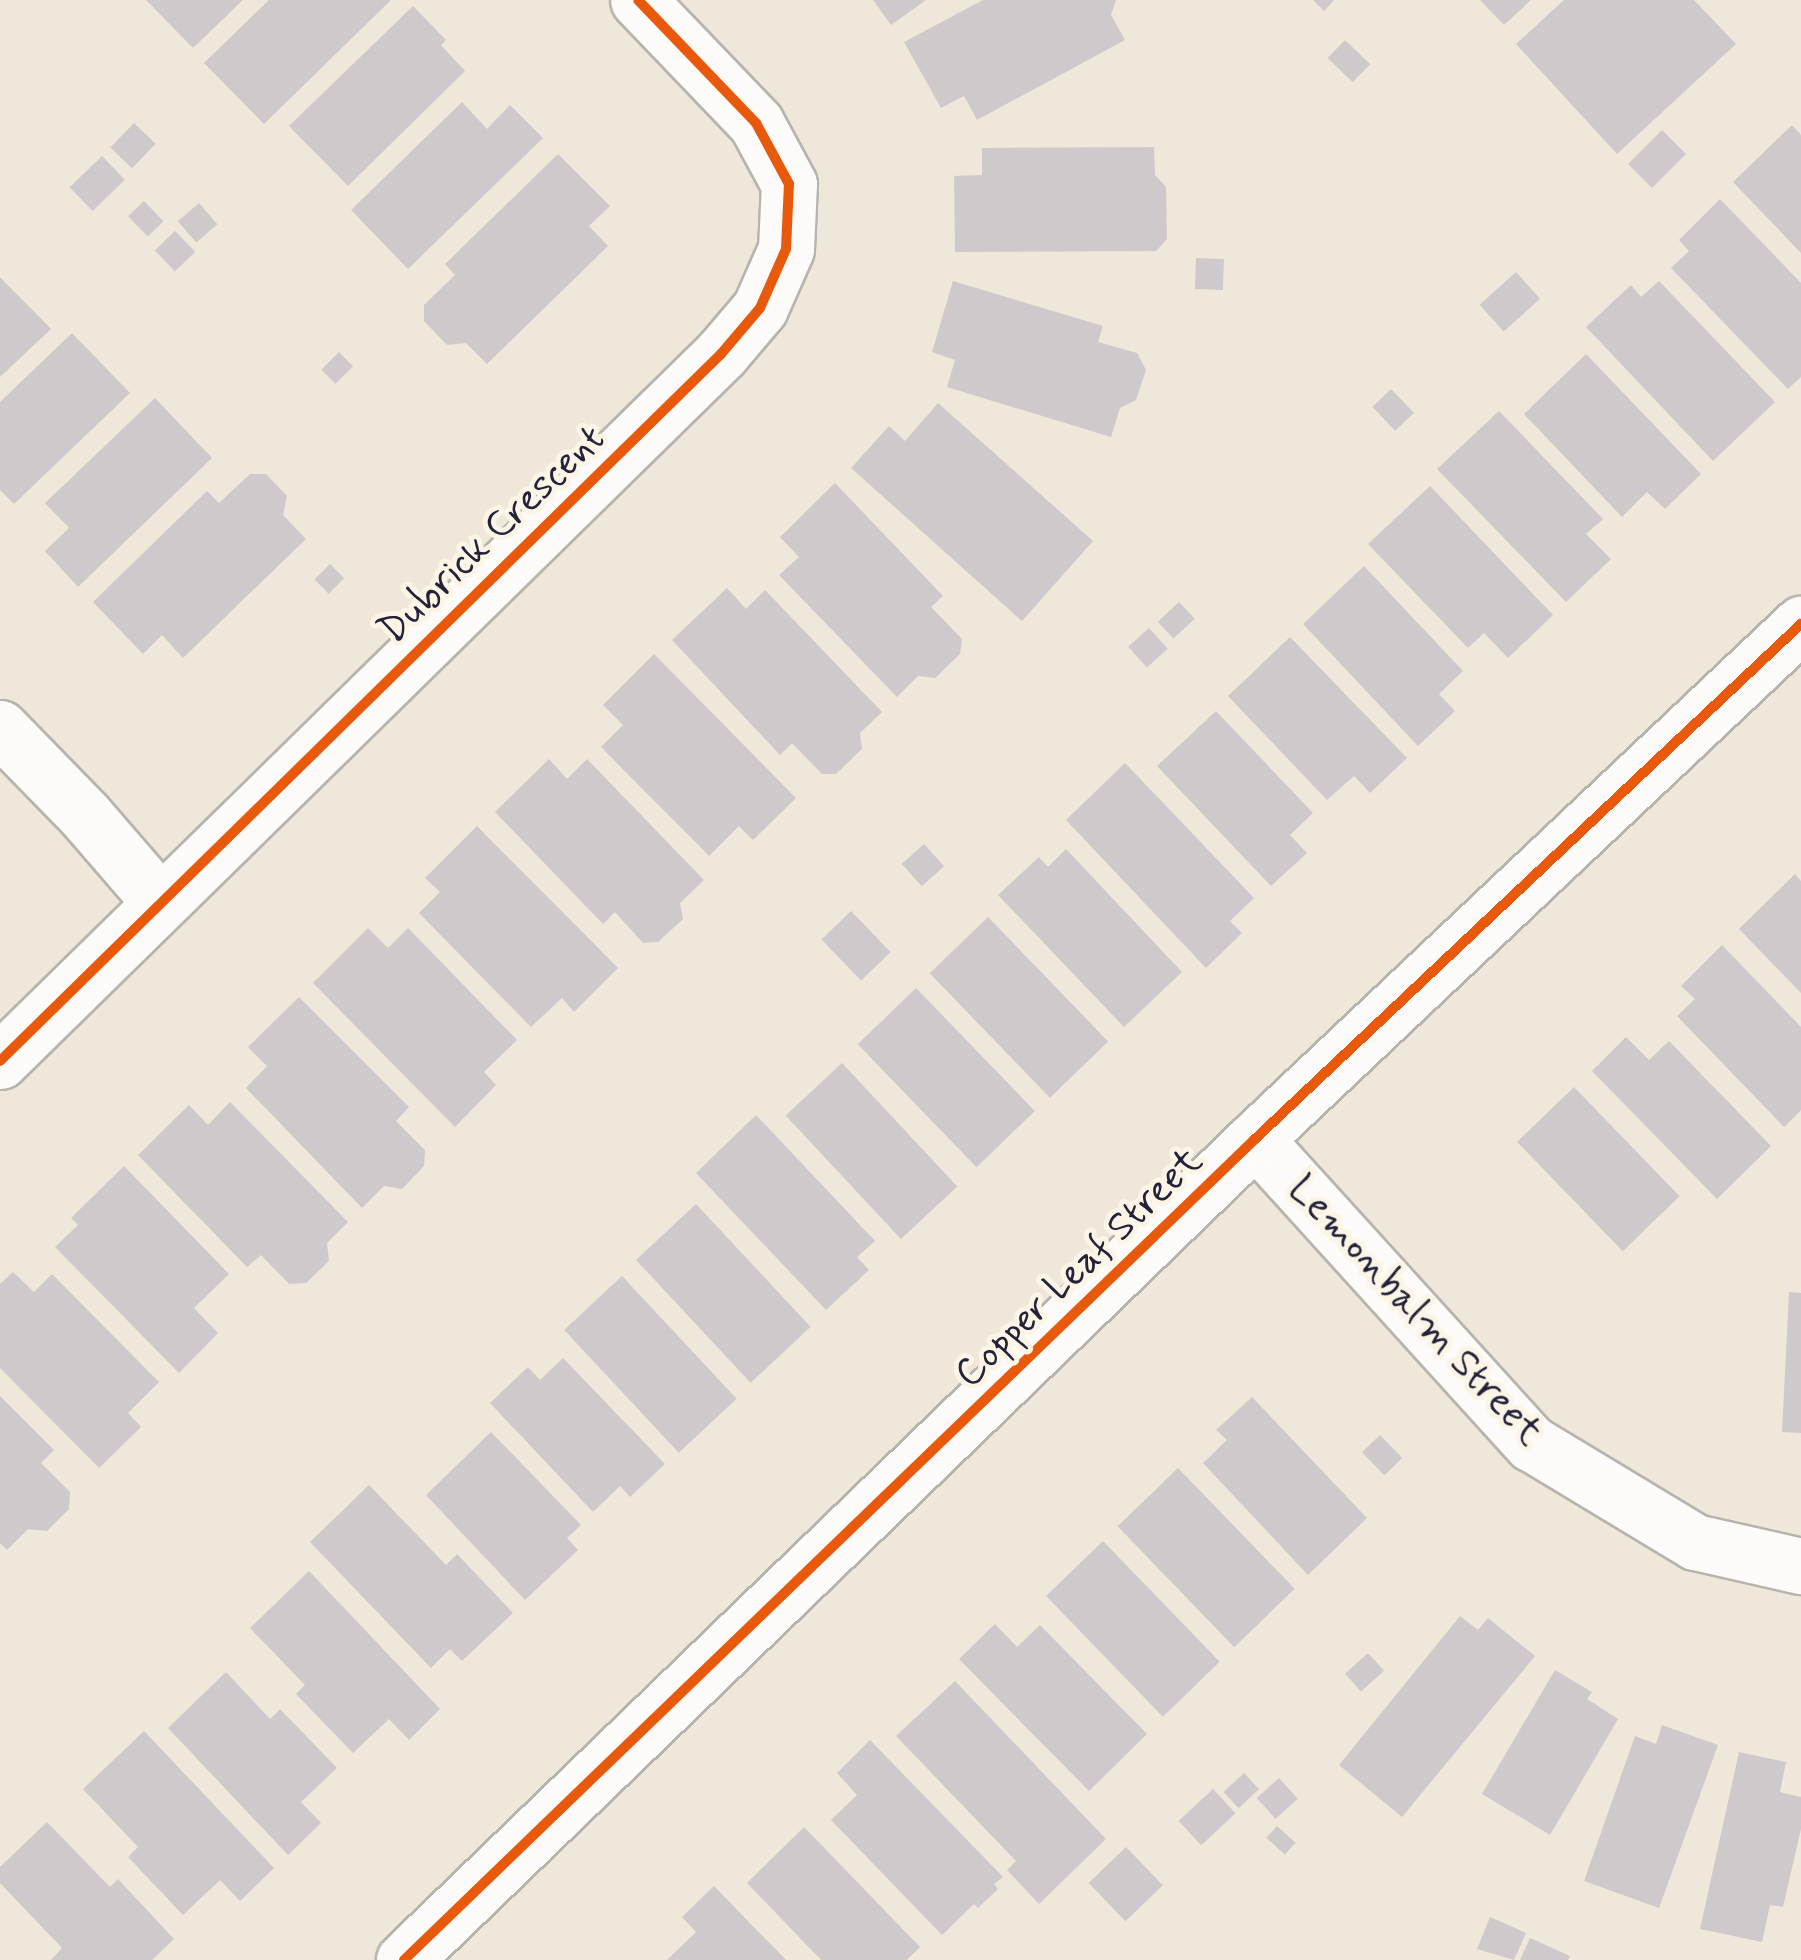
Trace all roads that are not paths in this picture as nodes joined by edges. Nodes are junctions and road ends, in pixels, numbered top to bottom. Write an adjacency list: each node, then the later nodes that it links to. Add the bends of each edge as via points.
1 (638, 0): 4 (street, Dubrick Crescent, via 756,123 788,184 786,249 760,308 721,354)
2 (1801, 624): 6 (street, Copper Leaf Street)
3 (0, 728): 4 (street)
4 (160, 902): 5 (street, Dubrick Crescent)
5 (0, 1060)
6 (1255, 1139): 7 (street, Lemonbalm Street, via 1530,1443 1695,1542); 8 (street, Copper Leaf Street)
7 (1801, 1566)
8 (404, 1960)

